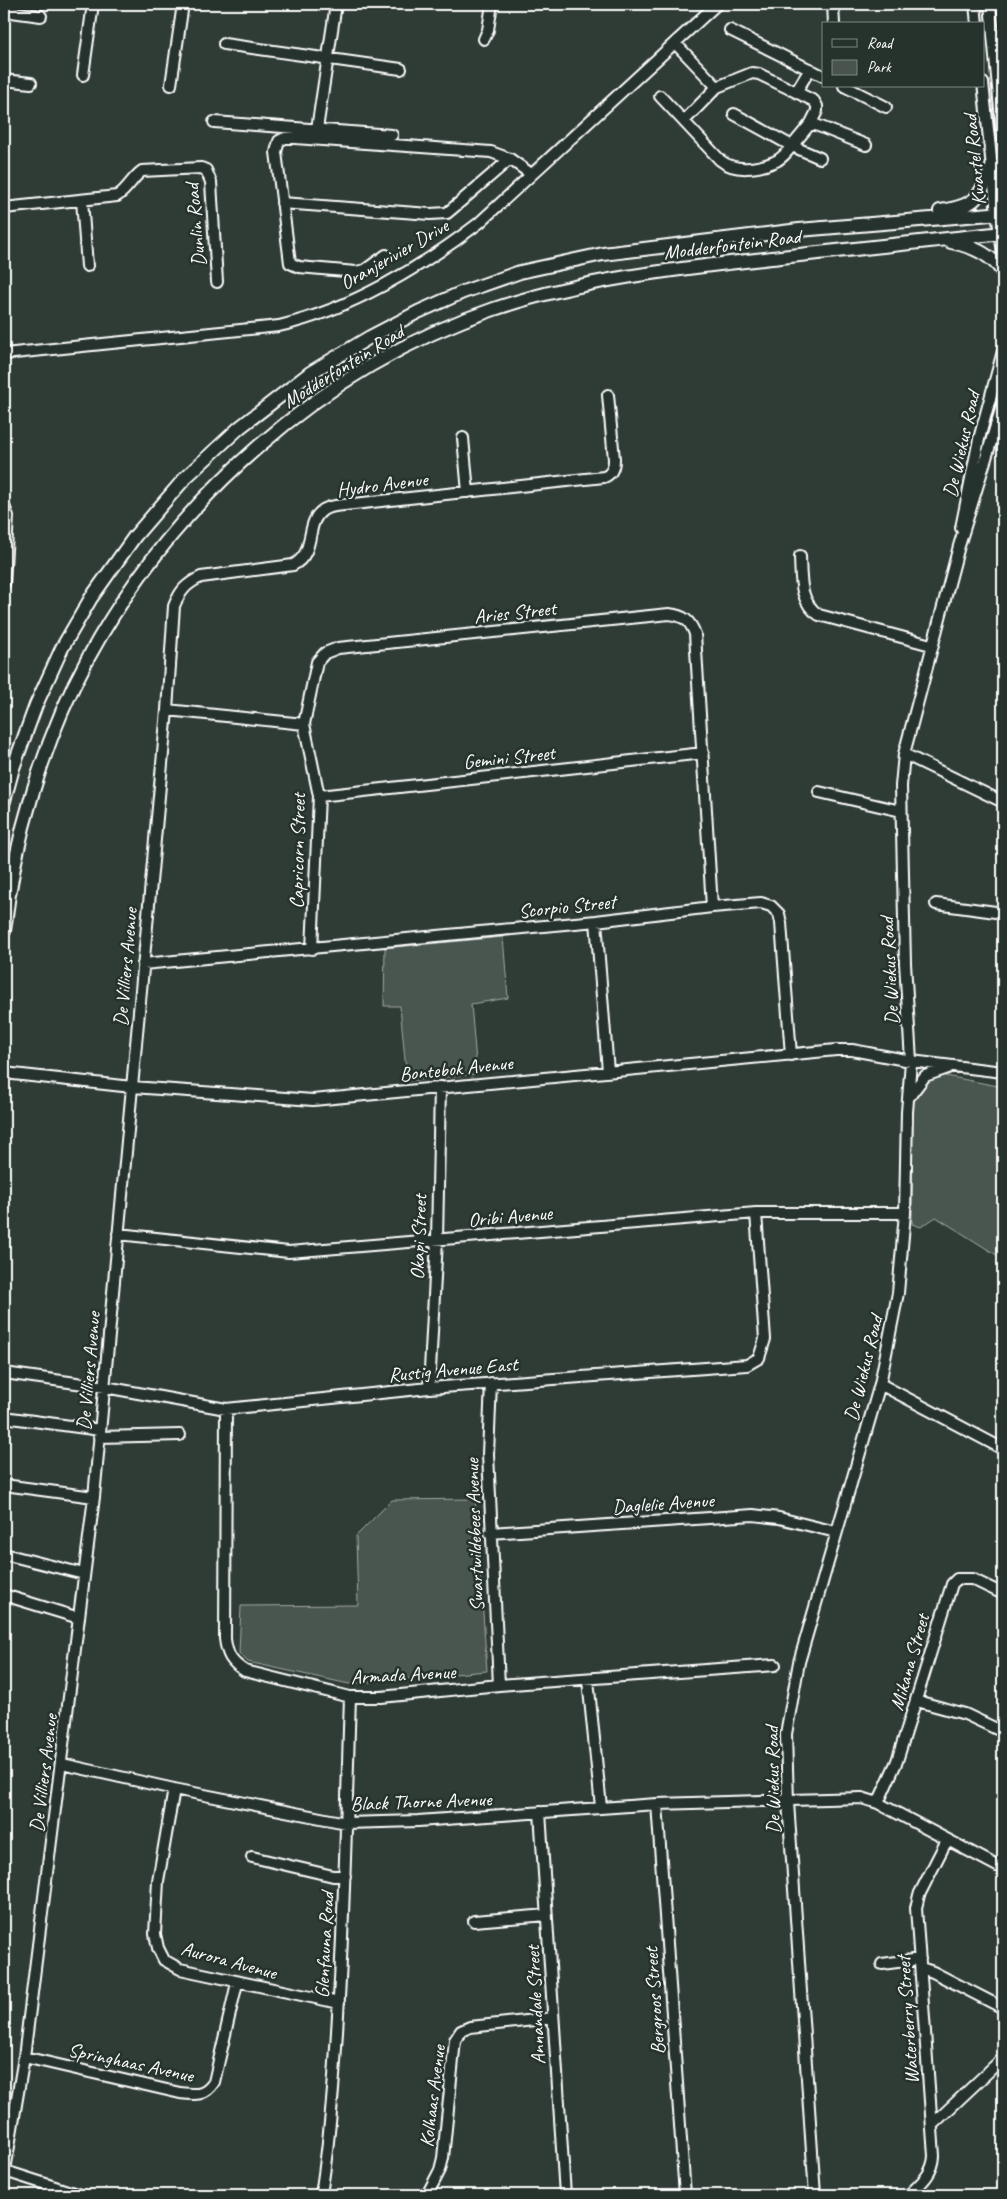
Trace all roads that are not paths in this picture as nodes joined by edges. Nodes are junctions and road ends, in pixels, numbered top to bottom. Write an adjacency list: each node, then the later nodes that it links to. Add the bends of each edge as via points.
1 (92, 4): 20 (street)
2 (183, 4): 24 (street)
3 (336, 4): 17 (street)
4 (492, 4): 14 (street)
5 (833, 4): 11 (street)
6 (975, 4): 12 (street)
7 (990, 4): 31 (street, Kwartel Road)
8 (714, 5): 15 (street, Oranjerivier Drive)
9 (4, 11): 10 (street)
10 (41, 16)
11 (834, 22)
12 (977, 22)
13 (730, 30): 19 (street)
14 (484, 39)
15 (675, 43): 25 (street); 44 (street, Oranjerivier Drive)
16 (224, 44): 17 (street)
17 (328, 58): 18 (street); 36 (street)
18 (401, 69)
19 (810, 69): 21 (street); 28 (street)
20 (83, 75)
21 (822, 75)
22 (4, 80): 23 (street)
23 (31, 83)
24 (171, 85)
25 (716, 87): 28 (street, via 752,73); 33 (street)
26 (848, 88): 30 (street)
27 (984, 88): 43 (street, Kwartel Road)
28 (796, 92): 35 (street, via 817,106)
29 (660, 96): 33 (street)
30 (886, 107)
31 (1002, 112): 38 (street, Kwartel Road)
32 (734, 114): 40 (street)
33 (684, 121): 40 (street, via 731,168 775,162)
34 (214, 122): 36 (street)
35 (811, 123): 39 (street); 40 (street)
36 (317, 129): 37 (street)
37 (392, 135)
38 (1003, 140)
39 (866, 145)
40 (792, 146): 41 (street)
41 (820, 158)
42 (510, 159): 44 (street); 46 (street, via 447,213); 46 (street, via 491,152 285,138 279,141 276,152)
43 (993, 165): 48 (street, Kwartel Road); 49 (main road, via 981,193 960,208)
44 (531, 174): 57 (street, Oranjerivier Drive, via 450,246 315,316 278,326)
45 (82, 200): 47 (street, Dunlin Road); 54 (street); 56 (street, Dunlin Road, via 117,196 142,171 194,167 206,170 211,182)
46 (282, 203): 53 (street, via 288,259 294,266 356,272 365,270)
47 (4, 208)
48 (1000, 214): 49 (main road, Modderfontein Road); 50 (street, Kwartel Road)
49 (821, 228): 77 (main road, Modderfontein Road, via 671,244 603,254 520,272 418,312 310,373 239,428 186,478 136,536 91,598 62,648 36,705)
50 (1002, 233): 51 (main road, Modderfontein Road); 52 (street)
51 (938, 240): 55 (main road, via 979,251 992,258); 84 (main road, Modderfontein Road, via 671,270 546,294 494,309 387,356 291,420 218,484 160,550 116,612 86,662 60,719 20,836)
52 (1003, 253)
53 (386, 255)
54 (87, 266)
55 (1003, 272)
56 (217, 282)
57 (4, 354)
58 (1003, 355): 59 (street, De Wiekus Road)
59 (1001, 369): 65 (street, De Wiekus Road, via 969,483)
60 (608, 395): 63 (street, Hydro Avenue, via 614,465 608,475)
61 (1003, 403): 65 (street, De Wiekus Road)
62 (463, 438): 63 (street)
63 (468, 492): 67 (street, Hydro Avenue, via 334,506 322,510 317,518 301,561 293,565)
64 (4, 506): 68 (street, via 8,516)
65 (959, 546): 69 (street, De Wiekus Road)
66 (800, 556): 69 (street, via 802,588 810,609 819,615)
67 (201, 577): 71 (street, De Villiers Avenue, via 188,583 174,606)
68 (4, 584)
69 (931, 646): 74 (street, De Wiekus Road)
70 (338, 648): 72 (street, Capricorn Street, via 325,653 317,662); 73 (street, Aries Street, via 669,614 686,618 695,634)
71 (167, 710): 72 (street); 86 (street, De Villiers Avenue)
72 (304, 724): 76 (street, Capricorn Street)
73 (702, 753): 76 (street, Gemini Street); 81 (street)
74 (904, 754): 78 (street); 79 (street, De Wiekus Road)
75 (819, 792): 79 (street)
76 (319, 796): 85 (street, Capricorn Street)
77 (4, 801)
78 (1003, 802)
79 (902, 811): 88 (street, De Wiekus Road)
80 (936, 904): 82 (street)
81 (712, 907): 83 (street, Scorpio Street); 87 (street, Scorpio Street, via 761,904 771,906 779,914)
82 (1003, 914)
83 (596, 921): 85 (street, Scorpio Street); 90 (street)
84 (4, 932)
85 (312, 949): 86 (street, Scorpio Street)
86 (143, 964): 93 (street, De Villiers Avenue)
87 (791, 1055): 88 (street, Bontebok Avenue, via 852,1050); 90 (street, Bontebok Avenue)
88 (911, 1061): 89 (street, Bontebok Avenue); 95 (street, De Wiekus Road)
89 (958, 1066): 91 (street, Bontebok Avenue); 95 (street, via 925,1076)
90 (608, 1071): 94 (street, Bontebok Avenue)
91 (1003, 1072)
92 (4, 1073): 93 (street, Bontebok Avenue)
93 (132, 1087): 94 (street, Bontebok Avenue, via 313,1100); 98 (street, De Villiers Avenue)
94 (440, 1087): 99 (street, Okapi Street)
95 (908, 1098): 97 (street, De Wiekus Road)
96 (756, 1213): 97 (street, Oribi Avenue); 99 (street, Oribi Avenue); 101 (street, Rustig Avenue East, via 765,1339 762,1353 754,1362)
97 (905, 1213): 102 (street, De Wiekus Road, via 898,1294)
98 (118, 1234): 99 (street, Oribi Avenue, via 289,1252); 103 (street, De Villiers Avenue)
99 (437, 1240): 104 (street, Okapi Street)
100 (4, 1373): 103 (street, Rustig Avenue East)
101 (491, 1383): 104 (street, Rustig Avenue East); 113 (street, Swartwildebees Avenue, via 488,1454)
102 (880, 1384): 109 (street); 112 (street, De Wiekus Road)
103 (105, 1387): 105 (street, Rustig Avenue East); 107 (street, De Villiers Avenue)
104 (429, 1388): 105 (street, Rustig Avenue East)
105 (226, 1409): 122 (street, Armada Avenue, via 226,1653 245,1671)
106 (4, 1417): 107 (street)
107 (100, 1434): 108 (street); 111 (street, De Villiers Avenue)
108 (180, 1435)
109 (1003, 1449)
110 (4, 1485): 111 (street)
111 (94, 1497): 115 (street, De Villiers Avenue)
112 (836, 1532): 113 (street, Daglelie Avenue, via 753,1515); 127 (street, De Wiekus Road, via 790,1701 786,1734)
113 (490, 1533): 121 (street, Swartwildebees Avenue)
114 (4, 1554): 115 (street)
115 (84, 1574): 118 (street, De Villiers Avenue)
116 (1003, 1594): 123 (street, Mikana Street, via 972,1579 957,1579 952,1584)
117 (4, 1595): 118 (street)
118 (79, 1618): 125 (street, De Villiers Avenue)
119 (775, 1665): 120 (street, Armada Avenue)
120 (588, 1680): 121 (street, Armada Avenue); 130 (street)
121 (499, 1685): 122 (street, Armada Avenue)
122 (350, 1697): 132 (street, Glenfauna Road)
123 (917, 1701): 124 (street, via 965,1714); 128 (street, Mikana Street, via 897,1761)
124 (1003, 1732)
125 (62, 1764): 126 (street, Black Thorne Avenue); 145 (street, De Villiers Avenue)
126 (174, 1789): 132 (street, Black Thorne Avenue); 141 (street, Aurora Avenue, via 158,1881 155,1934 158,1948 164,1960 180,1969)
127 (788, 1802): 128 (street, Black Thorne Avenue, via 862,1798); 129 (street, Black Thorne Avenue); 154 (street, De Wiekus Road)
128 (878, 1803): 133 (street, Black Thorne Avenue)
129 (657, 1804): 130 (street, Black Thorne Avenue); 153 (street, Bergroos Street)
130 (601, 1807): 131 (street, Black Thorne Avenue)
131 (540, 1812): 132 (street, Black Thorne Avenue, via 418,1822); 137 (street, Annandale Street)
132 (346, 1823): 136 (street, Glenfauna Road)
133 (947, 1840): 135 (street, Black Thorne Avenue); 140 (street, Waterberry Street, via 919,1895 916,1908)
134 (252, 1857): 136 (street)
135 (1003, 1869)
136 (345, 1876): 142 (street, Glenfauna Road)
137 (548, 1915): 138 (street); 144 (street, Annandale Street)
138 (474, 1921)
139 (882, 1964): 140 (street)
140 (921, 1964): 143 (street); 147 (street, Waterberry Street)
141 (237, 1983): 142 (street, Aurora Avenue); 145 (street, Springhaas Avenue, via 214,2082 208,2091 197,2095)
142 (339, 2003): 150 (street, Glenfauna Road, via 328,2150)
143 (1003, 2008)
144 (553, 2018): 151 (street, Kolhaas Avenue, via 470,2027 458,2035 443,2158); 152 (street, Annandale Street)
145 (24, 2056): 148 (street, De Villiers Avenue)
146 (1003, 2058): 147 (street)
147 (932, 2125): 155 (street, Waterberry Street, via 934,2166)
148 (4, 2173): 149 (street)
149 (80, 2195)
150 (321, 2195)
151 (427, 2195)
152 (565, 2195)
153 (686, 2195)
154 (815, 2195)
155 (909, 2195)

